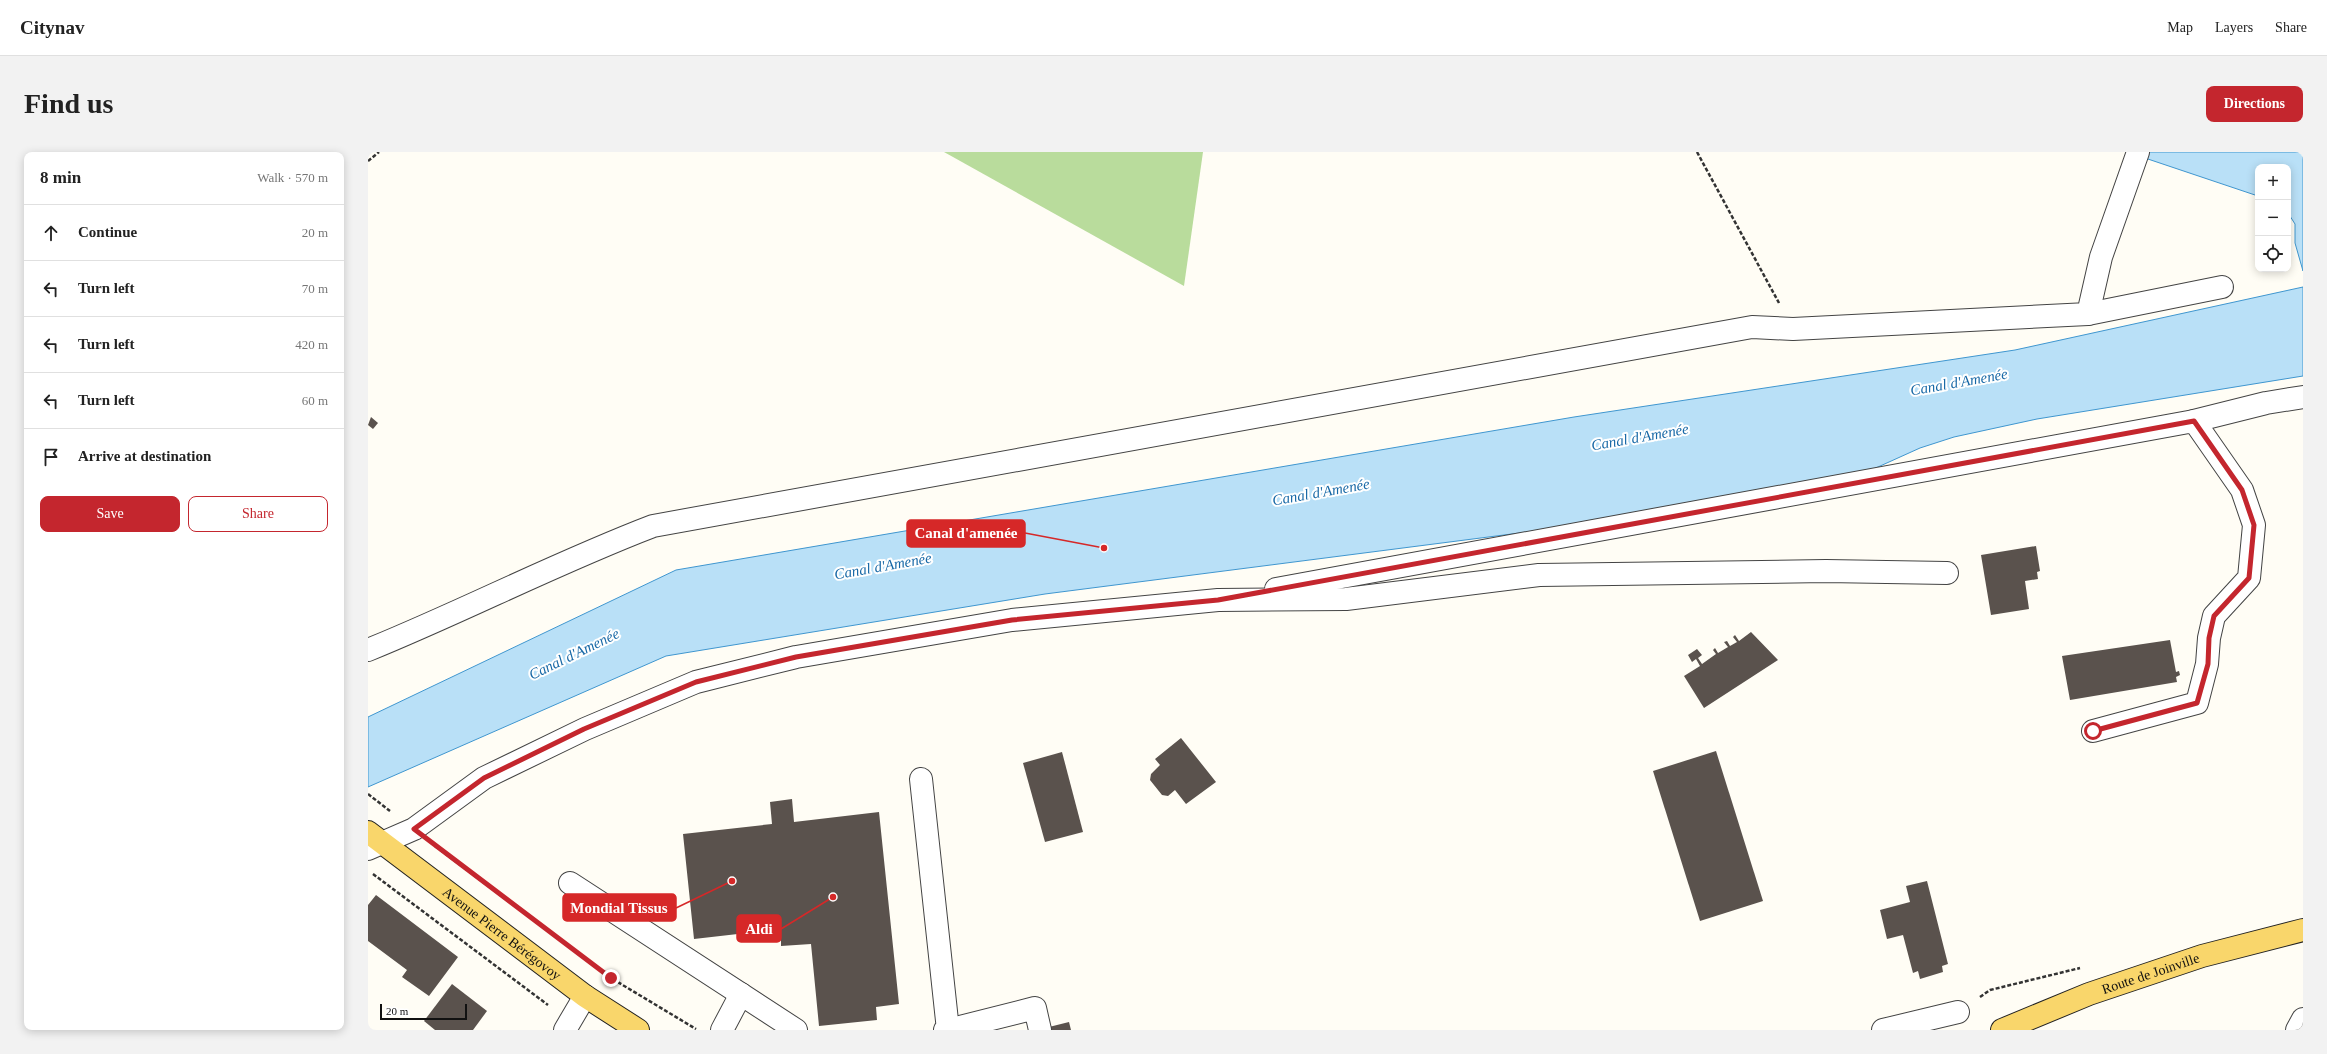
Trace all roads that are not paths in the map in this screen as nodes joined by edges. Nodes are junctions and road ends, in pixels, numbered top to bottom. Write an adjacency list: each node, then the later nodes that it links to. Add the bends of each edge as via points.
1 (2138, 152): 3 (street, via 2101,257)
2 (2222, 287): 3 (street)
3 (2088, 314): 8 (street, via 1793,330 1752,327 653,526 596,547 407,635)
4 (2303, 397): 5 (street, via 2266,403)
5 (2194, 421): 7 (street); 9 (street, via 2242,490 2254,525 2249,578 2214,616 2209,638 2208,664 2197,703)
6 (1947, 573): 7 (street, via 1826,571 1539,575 1346,599)
7 (1218, 600): 11 (street, via 1012,620 796,657 696,682 584,729 484,778 414,829)
8 (368, 650)
9 (2093, 731)
10 (922, 779): 23 (street)
11 (373, 841): 15 (main road, Avenue Pierre Bérégovoy)
12 (570, 883): 14 (street)
13 (2303, 930): 26 (main road, Route de Joinville, via 2202,956 2089,994)
14 (741, 994): 20 (street); 21 (street)
15 (586, 996): 18 (street); 19 (main road, Avenue Pierre Bérégovoy)
16 (1958, 1012): 25 (street)
17 (2303, 1019): 27 (street)
18 (567, 1026)
19 (638, 1030)
20 (722, 1030)
21 (796, 1030)
22 (944, 1030): 23 (street)
23 (948, 1030): 24 (street, via 1035,1008)
24 (1040, 1030)
25 (1883, 1030)
26 (2002, 1030)
27 (2297, 1030)

